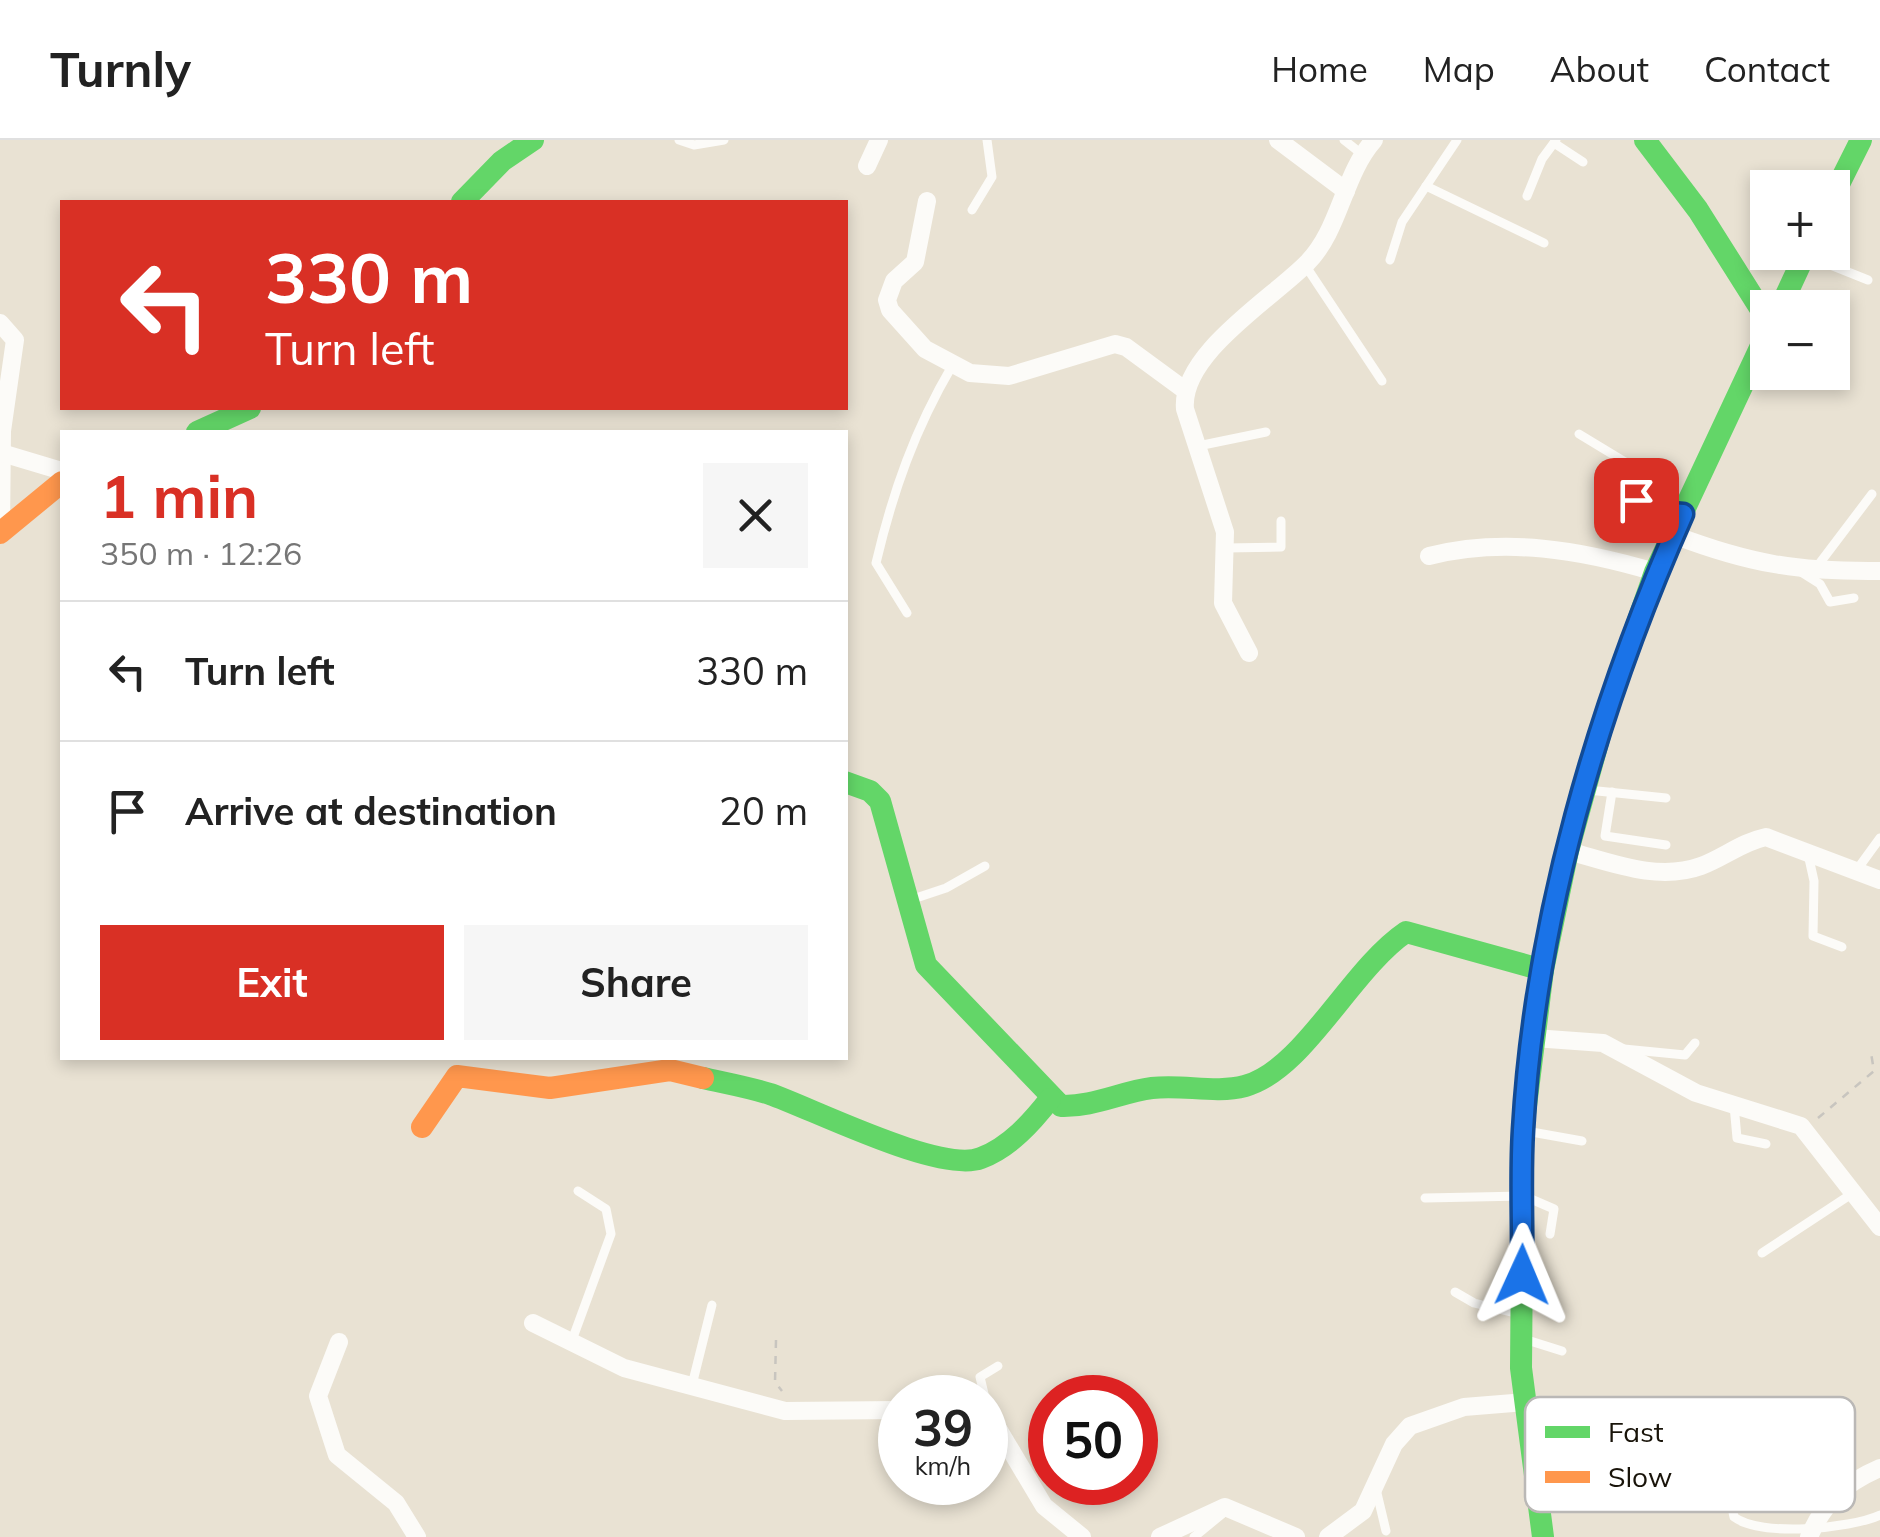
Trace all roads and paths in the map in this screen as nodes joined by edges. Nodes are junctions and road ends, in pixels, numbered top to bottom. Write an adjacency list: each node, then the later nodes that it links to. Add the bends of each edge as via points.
1 (679, 140): 2 (lane)
2 (724, 140)
3 (988, 140): 21 (lane, via 992,177)
4 (1278, 140): 17 (street)
5 (1344, 140): 12 (lane)
6 (1456, 140): 16 (lane)
7 (1645, 140): 27 (street)
8 (1860, 140): 15 (street)
9 (877, 141): 14 (street)
10 (1555, 141): 13 (lane); 18 (lane)
11 (517, 146): 19 (street)
12 (1368, 147): 17 (street)
13 (1583, 162)
14 (867, 166)
15 (1846, 170)
16 (1426, 186): 22 (lane); 23 (lane, via 1402,222)
17 (1346, 191): 24 (street)
18 (1528, 196)
19 (464, 200)
20 (927, 200): 29 (street, via 915,262 894,281 887,300 911,336)
21 (972, 210)
22 (1544, 243)
23 (1390, 260)
24 (1306, 266): 31 (lane); 32 (street, via 1217,342)
25 (1844, 270): 26 (lane)
26 (1868, 280)
27 (1750, 293)
28 (0, 323): 38 (street, via 15,340 16,356)
29 (952, 366): 32 (street, via 1010,376 1115,344); 51 (lane, via 893,488 876,562)
30 (1750, 370): 43 (street)
31 (1382, 381)
32 (1186, 391): 37 (street)
33 (246, 410): 34 (street)
34 (200, 430)
35 (1266, 432): 37 (lane)
36 (1579, 434): 43 (lane, via 1645,474 1637,505)
37 (1198, 446): 45 (street)
38 (2, 454): 39 (street); 44 (street)
39 (60, 470)
40 (60, 484): 44 (street)
41 (1872, 494): 47 (lane)
42 (1281, 521): 45 (lane, via 1280,547)
43 (1678, 524): 47 (street, via 1725,554); 49 (street)
44 (1, 532)
45 (1226, 548): 52 (street, via 1222,603)
46 (1429, 556): 49 (street, via 1462,548 1546,547)
47 (1806, 571): 48 (street); 50 (lane, via 1830,602)
48 (1880, 571)
49 (1656, 572): 54 (street)
50 (1854, 598)
51 (908, 613)
52 (1249, 653)
53 (848, 783): 64 (street, via 870,790 880,802)
54 (1585, 790): 55 (lane); 59 (street)
55 (1612, 792): 56 (lane); 58 (lane, via 1604,836)
56 (1666, 798)
57 (1880, 838): 62 (lane)
58 (1666, 844)
59 (1568, 851): 60 (street, via 1671,873 1766,837); 66 (street)
60 (1808, 851): 62 (street); 65 (lane, via 1814,936)
61 (985, 866): 64 (lane)
62 (1856, 872): 63 (street)
63 (1880, 880)
64 (908, 900): 71 (street, via 936,979)
65 (1842, 946)
66 (1543, 970): 67 (street); 71 (street, via 1406,932 1371,958 1276,1070 1254,1084 1148,1088 1076,1108)
67 (1534, 1038): 69 (street); 75 (street)
68 (1695, 1043): 69 (lane, via 1678,1056)
69 (1616, 1048): 72 (street, via 1696,1093)
70 (1871, 1053): 74 (path, via 1874,1071)
71 (1050, 1099): 73 (street, via 1026,1129 980,1159 957,1161 866,1134 769,1094 663,1070 550,1088 458,1076)
72 (1734, 1105): 74 (street); 77 (lane, via 1737,1138)
73 (422, 1127)
74 (1803, 1128): 79 (street)
75 (1523, 1130): 76 (lane); 80 (street)
76 (1582, 1141)
77 (1766, 1144)
78 (578, 1191): 92 (lane, via 606,1210 612,1234)
79 (1853, 1193): 82 (street); 84 (lane)
80 (1524, 1196): 81 (lane); 83 (lane, via 1554,1209); 87 (street)
81 (1425, 1198)
82 (1880, 1228)
83 (1550, 1234)
84 (1762, 1253)
85 (1455, 1292): 87 (lane)
86 (712, 1306): 96 (lane)
87 (1521, 1314): 89 (street)
88 (532, 1323): 92 (street)
89 (1521, 1338): 93 (lane); 97 (street)
90 (776, 1340): 100 (path, via 775,1382)
91 (339, 1342): 112 (street, via 318,1396 338,1455 396,1503)
92 (571, 1343): 96 (street, via 624,1368)
93 (1562, 1351)
94 (998, 1366): 95 (lane)
95 (983, 1375)
96 (692, 1386): 100 (street)
97 (1526, 1397)
98 (1525, 1402): 104 (street, via 1464,1407 1410,1426 1394,1444)
99 (878, 1411): 100 (street)
100 (798, 1413)
101 (1008, 1450): 113 (street, via 1035,1494)
102 (1880, 1468): 103 (street)
103 (1855, 1480)
104 (1376, 1486): 110 (lane); 117 (street, via 1363,1511)
105 (1226, 1507): 114 (street); 115 (lane); 116 (street)
106 (1540, 1512): 118 (street)
107 (1735, 1512): 111 (lane, via 1739,1522)
108 (1823, 1512): 111 (street)
109 (1880, 1515): 111 (lane)
110 (1386, 1530)
111 (1810, 1534)
112 (417, 1537)
113 (1082, 1537)
114 (1160, 1537)
115 (1194, 1537)
116 (1296, 1537)
117 (1328, 1537)
118 (1543, 1537)

